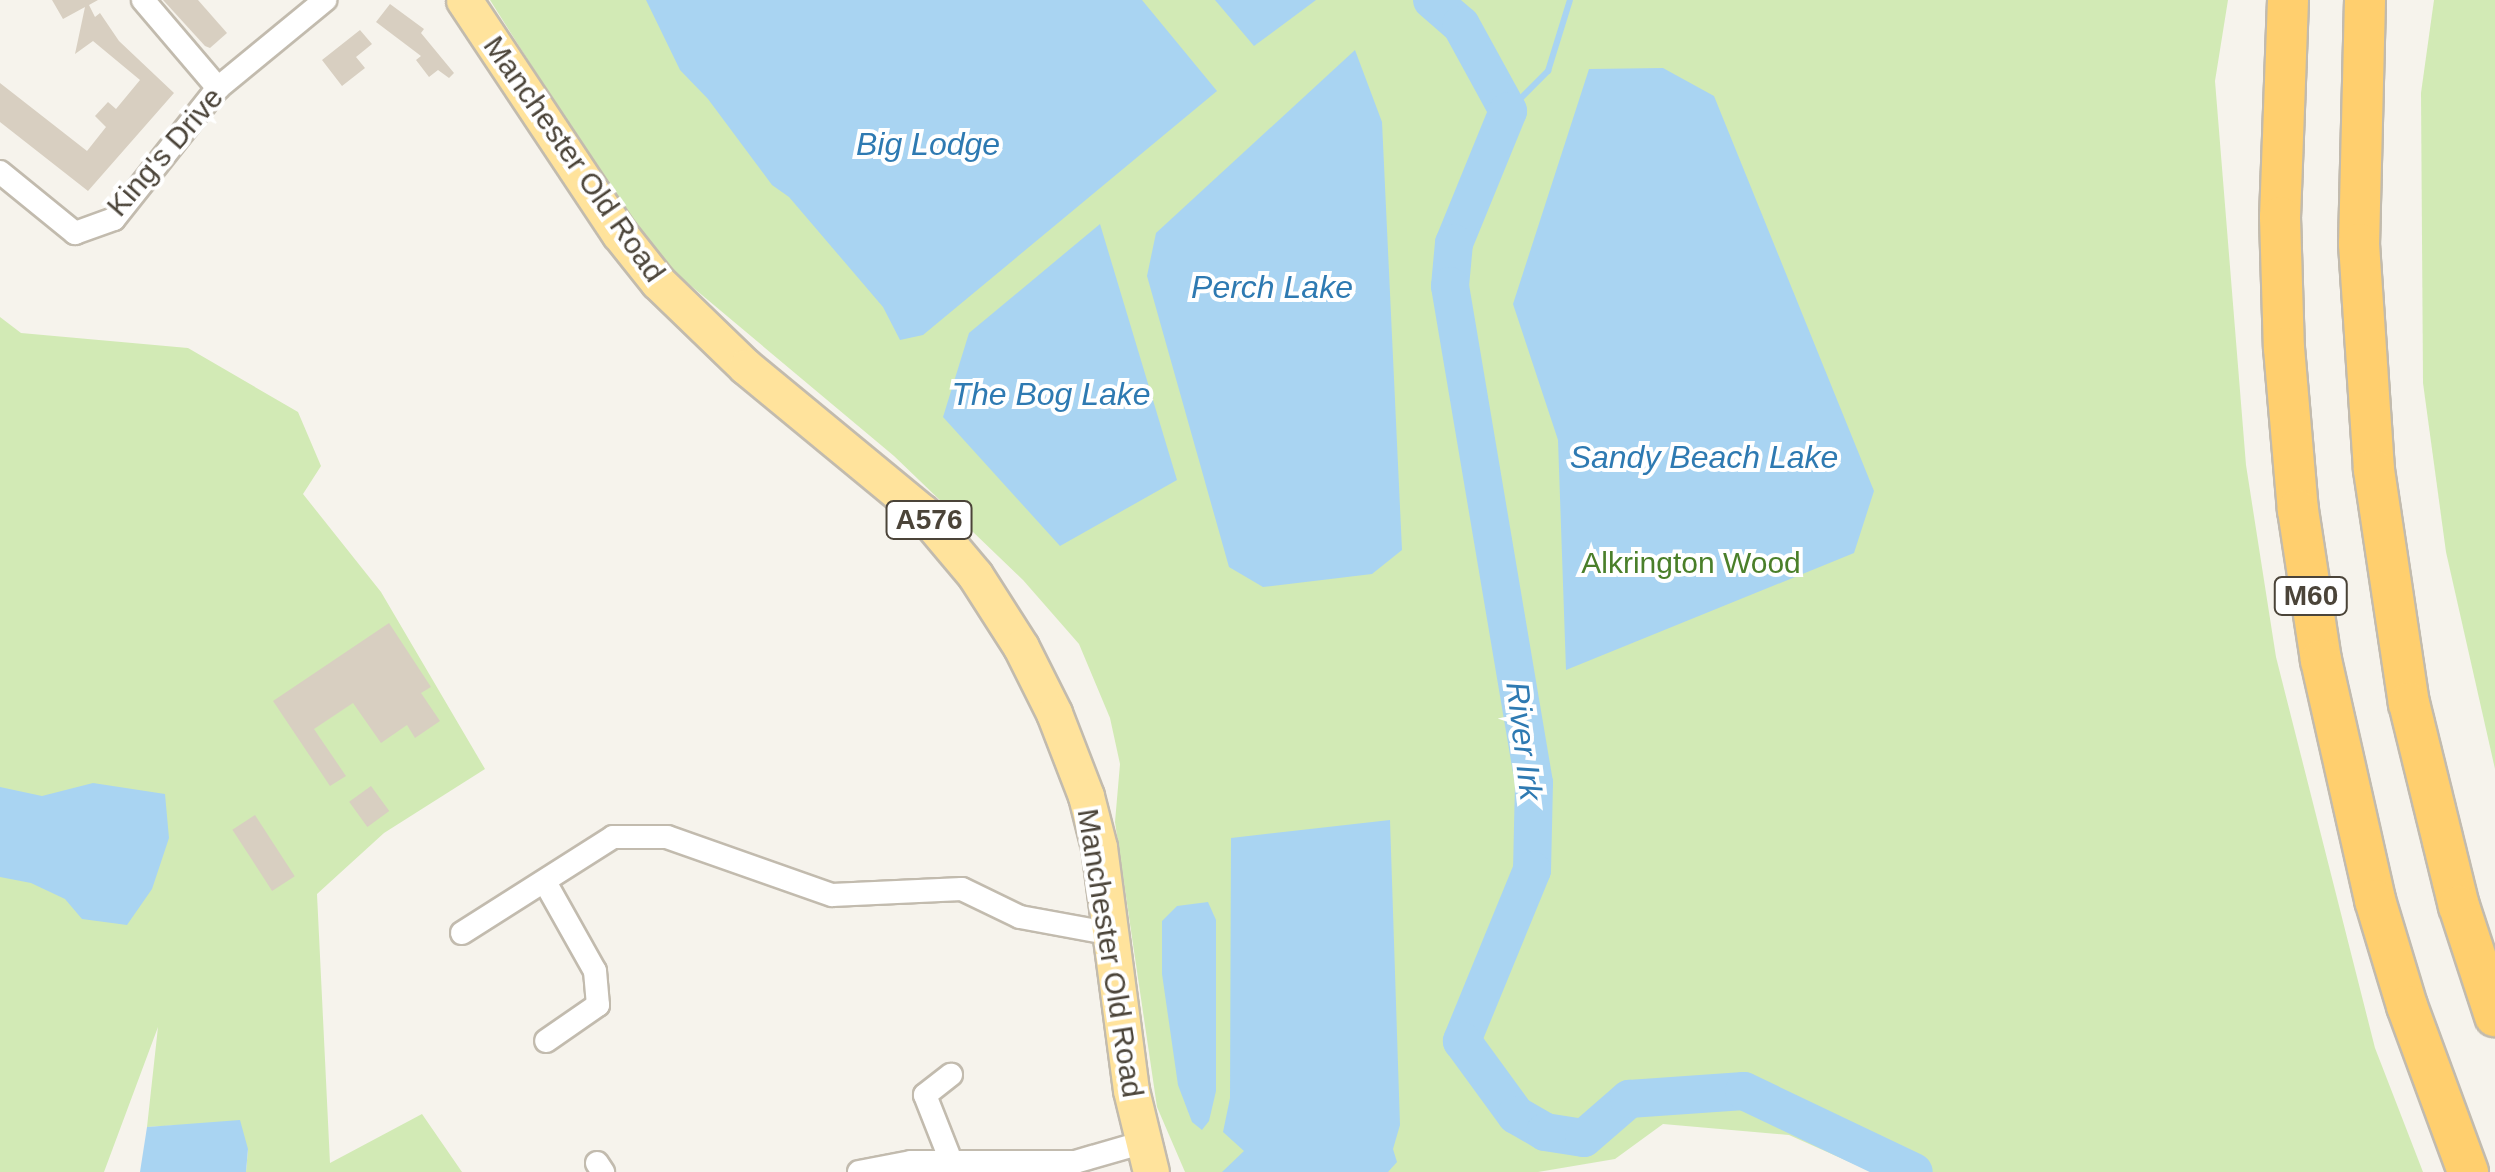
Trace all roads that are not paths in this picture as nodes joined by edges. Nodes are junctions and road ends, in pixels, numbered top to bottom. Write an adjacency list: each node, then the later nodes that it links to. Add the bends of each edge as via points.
1 (143, 0): 6 (street)
2 (325, 0): 6 (street, King's Drive)
3 (464, 0): 10 (main road, Manchester Old Road / A576, via 658,282 746,367 922,512 1002,613 1054,713 1086,796)
4 (2288, 0): 17 (highway, M60, via 2280,216 2284,348 2298,510 2321,660 2375,900)
5 (2365, 0): 11 (highway, M60, via 2359,244 2374,470 2409,702 2459,906)
6 (218, 88): 7 (street, King's Drive, via 114,219 75,233)
7 (0, 172)
8 (544, 882): 9 (street); 10 (street, via 613,837 667,837 832,895 962,889 1020,917); 12 (street, via 595,971 598,1005)
9 (462, 933)
10 (1112, 934): 14 (main road, Manchester Old Road / A576)
11 (2495, 1016)
12 (546, 1041)
13 (952, 1075): 15 (street, via 925,1095)
14 (1146, 1158): 15 (street)
15 (951, 1160): 16 (street)
16 (859, 1172)
17 (2468, 1172)

